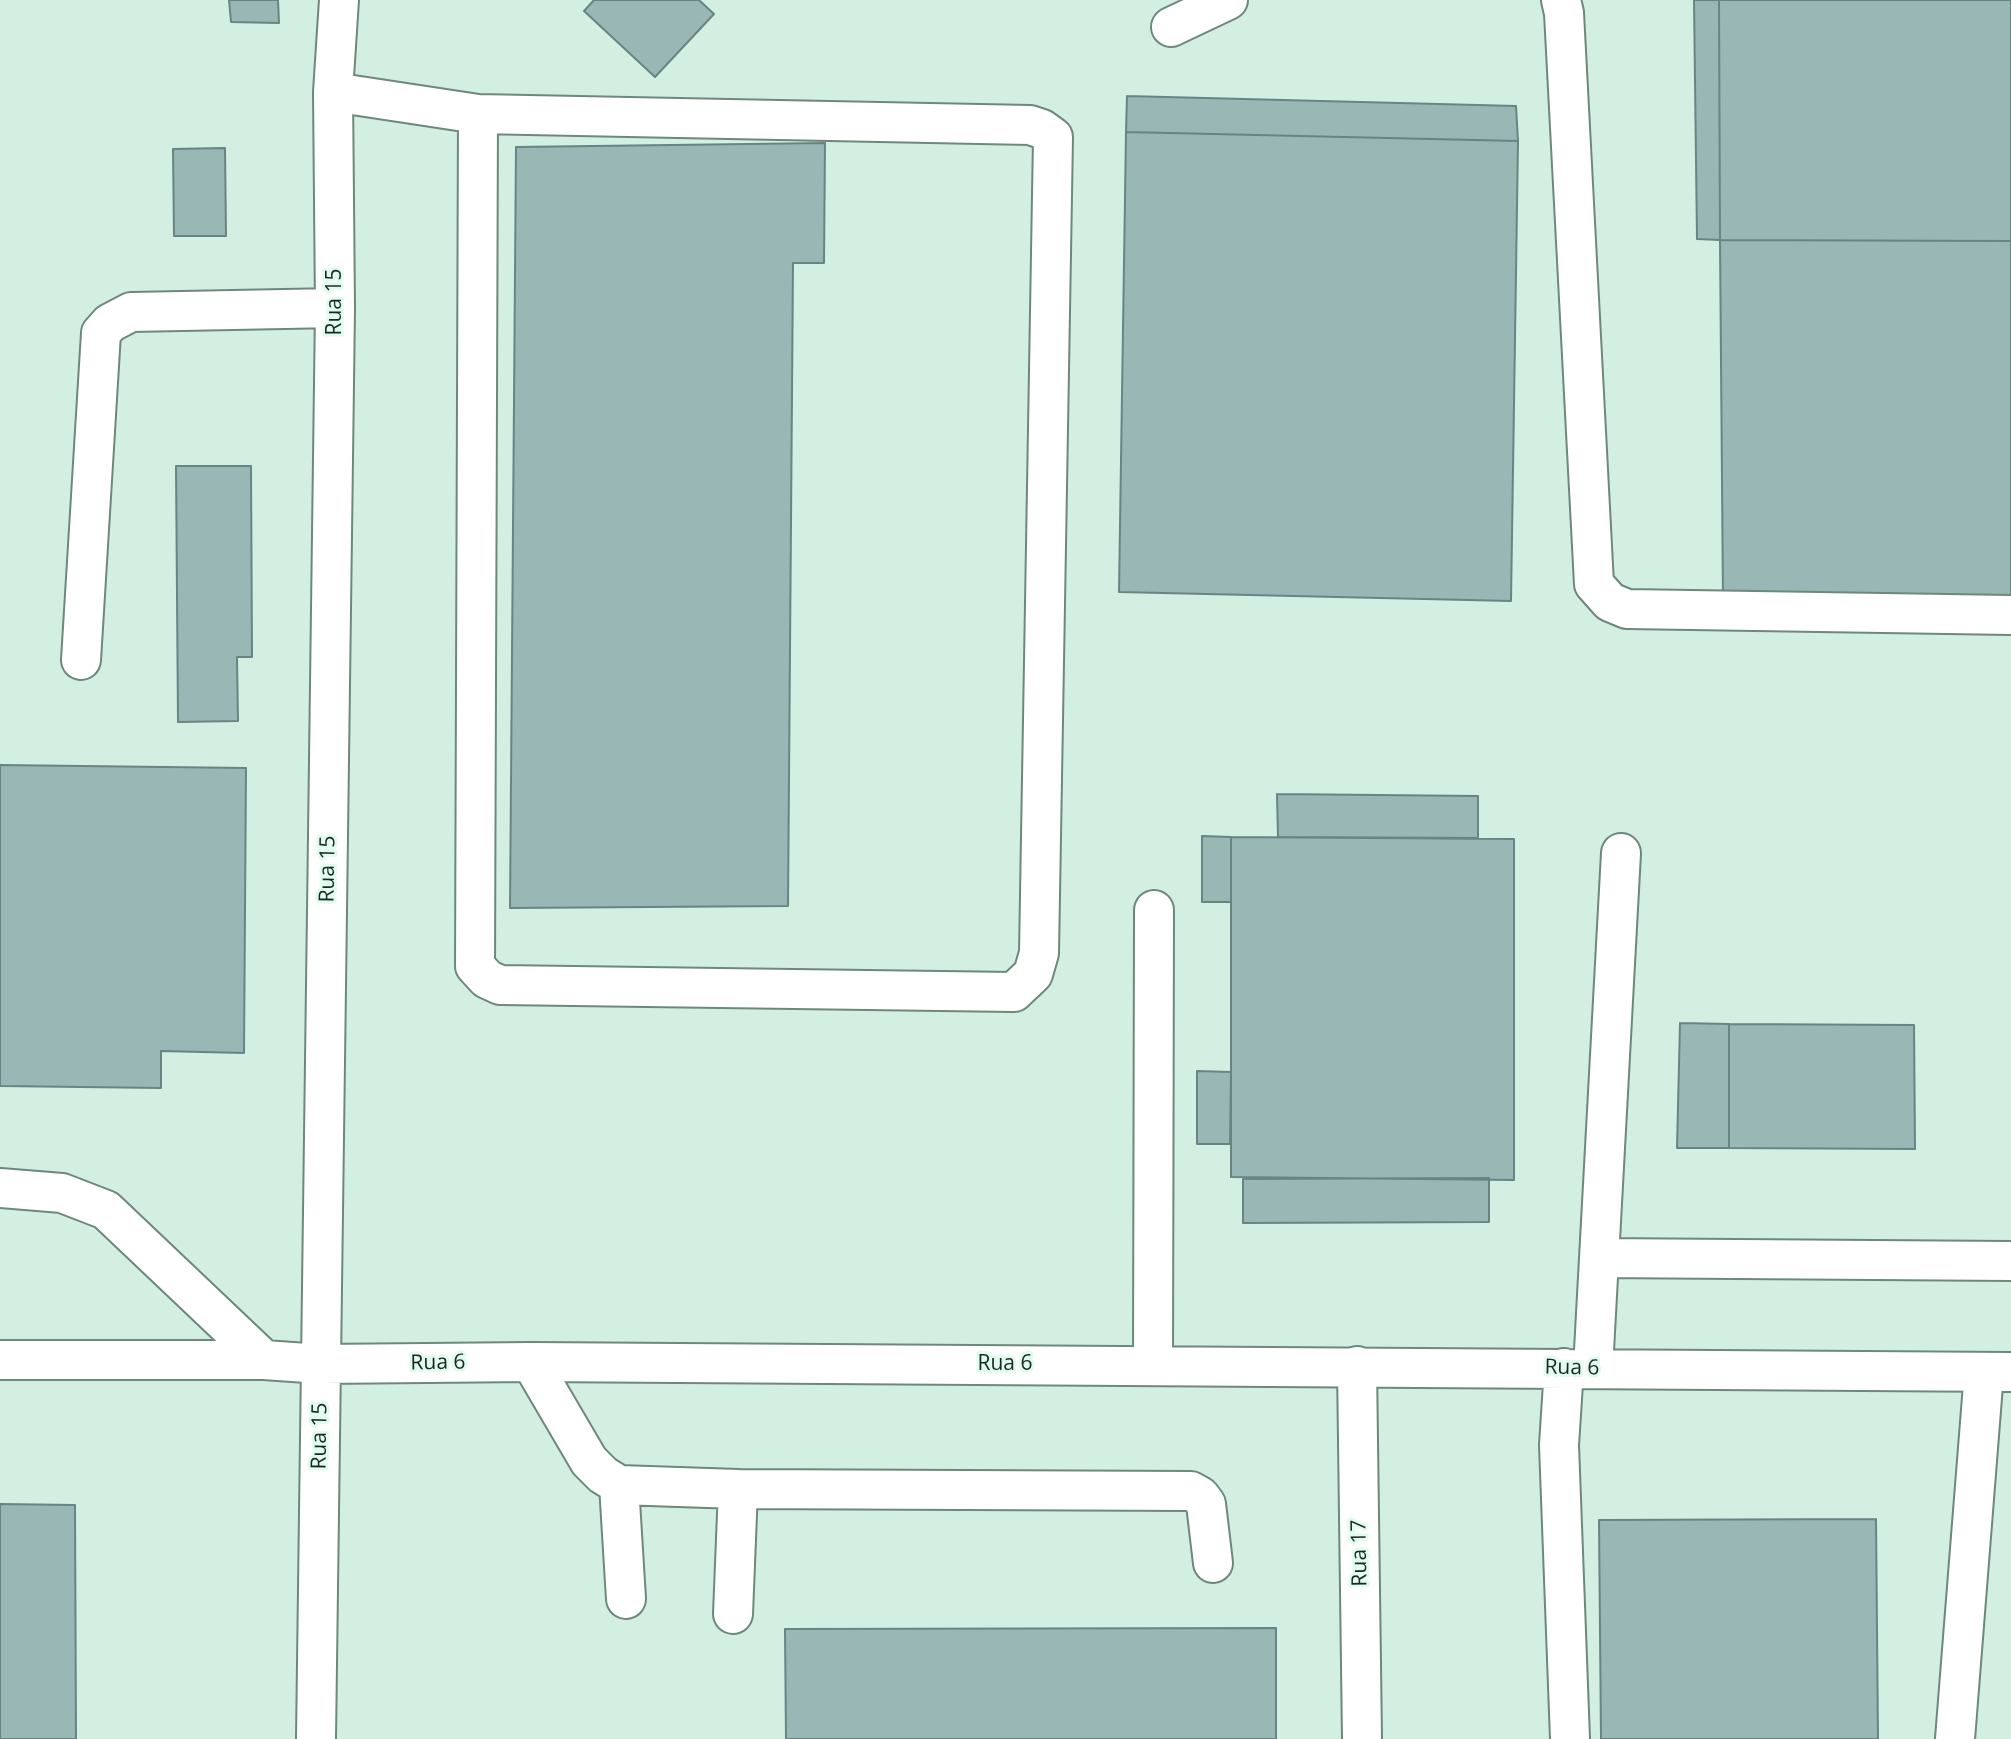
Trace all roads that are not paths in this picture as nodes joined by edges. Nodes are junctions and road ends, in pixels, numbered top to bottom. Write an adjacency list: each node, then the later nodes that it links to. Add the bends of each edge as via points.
1 (339, 0): 5 (street, Rua 15)
2 (1228, 0): 4 (street)
3 (1562, 0): 8 (street, via 1594,584 1610,602 1627,609)
4 (1171, 27)
5 (333, 92): 6 (street); 7 (street, Rua 15)
6 (478, 114): 6 (street, via 1030,125 1053,137 1039,953 1032,975 1014,992 500,985 475,966)
7 (335, 308): 9 (street, via 131,312 110,323 101,334); 18 (street, Rua 15)
8 (2011, 615)
9 (82, 660)
10 (1620, 853): 13 (street)
11 (1154, 910): 19 (street)
12 (0, 1188): 16 (street, via 62,1193 106,1210)
13 (1600, 1258): 14 (street); 21 (street)
14 (2011, 1261)
15 (0, 1360): 16 (street, Rua 6)
16 (264, 1360): 18 (street, Rua 6)
17 (531, 1362): 18 (street, Rua 6); 19 (street, Rua 6); 23 (street, via 589,1461)
18 (321, 1364): 28 (street, Rua 15)
19 (1153, 1365): 20 (street, Rua 6)
20 (1357, 1366): 21 (street, Rua 6); 29 (street, Rua 17)
21 (1578, 1368): 22 (street, Rua 6); 30 (street, via 1559,1445)
22 (1997, 1372): 31 (street)
23 (620, 1485): 24 (street); 26 (street)
24 (738, 1489): 25 (street, via 1191,1490 1206,1504); 27 (street)
25 (1213, 1563)
26 (626, 1599)
27 (733, 1614)
28 (316, 1739)
29 (1362, 1739)
30 (1570, 1739)
31 (1955, 1739)

